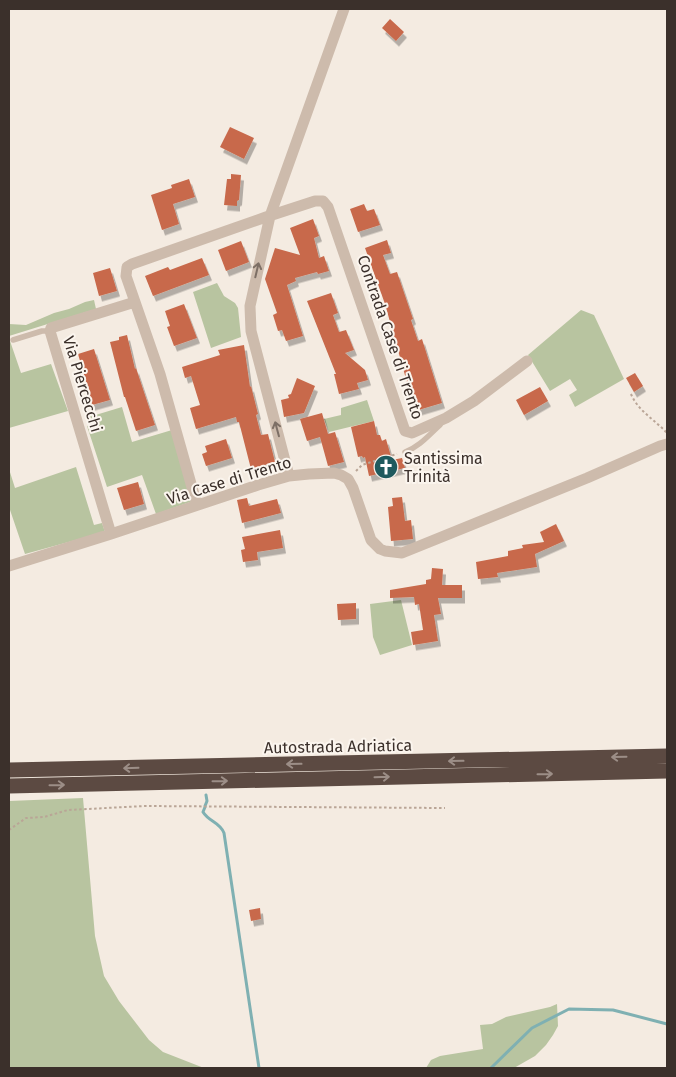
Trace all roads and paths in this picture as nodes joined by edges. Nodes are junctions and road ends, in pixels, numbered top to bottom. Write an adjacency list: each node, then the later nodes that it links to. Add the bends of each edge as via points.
1 (344, 9): 2 (street)
2 (270, 216): 3 (street, via 127,267 126,276); 8 (street, Contrada Case di Trento, via 323,201 328,207 405,431 412,433); 12 (street, one-way to 2, via 251,331 250,306)
3 (135, 302): 4 (street, Via Piercecchi, via 51,328); 14 (street, via 160,374)
4 (50, 331): 5 (lane); 15 (street, Via Piercecchi)
5 (13, 340)
6 (527, 361): 8 (street, Contrada Case di Trento)
7 (631, 394): 9 (path, via 642,410)
8 (446, 418): 11 (lane, via 423,441)
9 (667, 434)
10 (667, 444): 13 (street, via 402,553 385,552 371,540)
11 (405, 452): 13 (path, via 362,464)
12 (289, 476): 13 (street, Via Case di Trento, via 334,473); 14 (street, Via Case di Trento)
13 (348, 480)
14 (197, 505): 15 (street, Via Case di Trento)
15 (112, 534): 16 (street, Via Case di Trento)
16 (9, 566)
17 (667, 756): 18 (highway, Autostrada Adriatica, one-way to 18)
18 (9, 770)
19 (667, 771): 20 (highway, Autostrada Adriatica, one-way to 19)
20 (9, 786)
21 (444, 808): 22 (path, via 145,806 68,810 26,818)
22 (9, 830)

